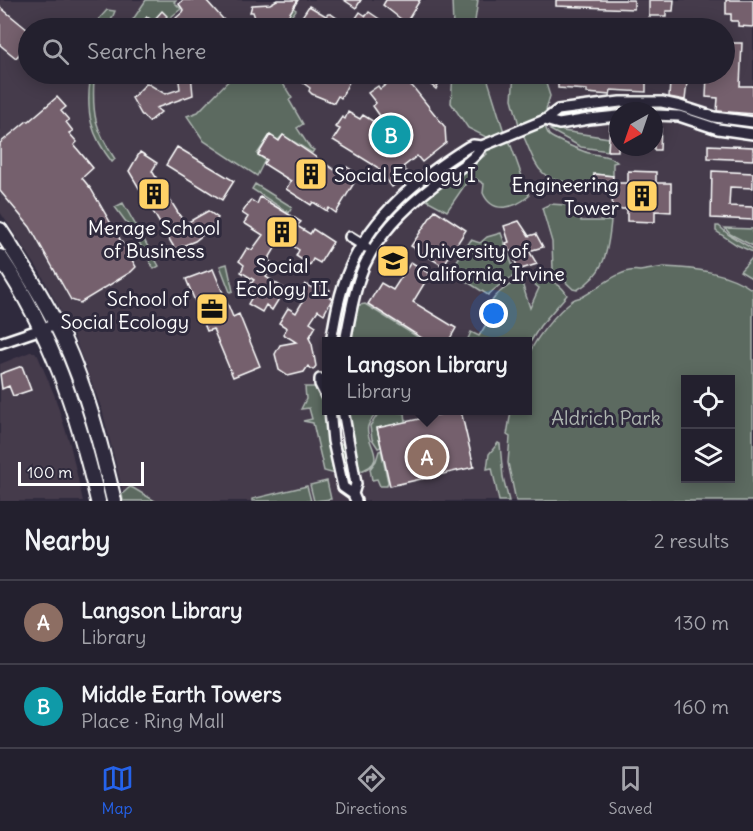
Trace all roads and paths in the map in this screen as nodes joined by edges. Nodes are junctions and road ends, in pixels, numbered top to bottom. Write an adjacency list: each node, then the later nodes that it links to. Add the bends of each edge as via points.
1 (663, 115): 5 (street)
2 (609, 117): 3 (street, via 560,124)
3 (544, 121): 4 (street, via 558,110 650,102); 6 (street)
4 (753, 122)
5 (753, 134)
6 (482, 146): 9 (street, via 468,147 419,181 380,218); 10 (street, via 477,155 446,175 402,214)
7 (0, 230): 12 (main road)
8 (350, 237): 9 (street)
9 (362, 244): 10 (street); 14 (street, via 341,293)
10 (373, 251): 15 (street, via 354,296)
11 (0, 257): 13 (main road)
12 (56, 324): 13 (street); 21 (main road, via 75,366)
13 (41, 328): 16 (street); 20 (main road, via 71,398)
14 (332, 337)
15 (346, 337)
16 (0, 343)
17 (330, 415): 19 (street, via 343,487)
18 (344, 415): 19 (street, via 356,484)
19 (354, 497)
20 (98, 501)
21 (114, 501)

